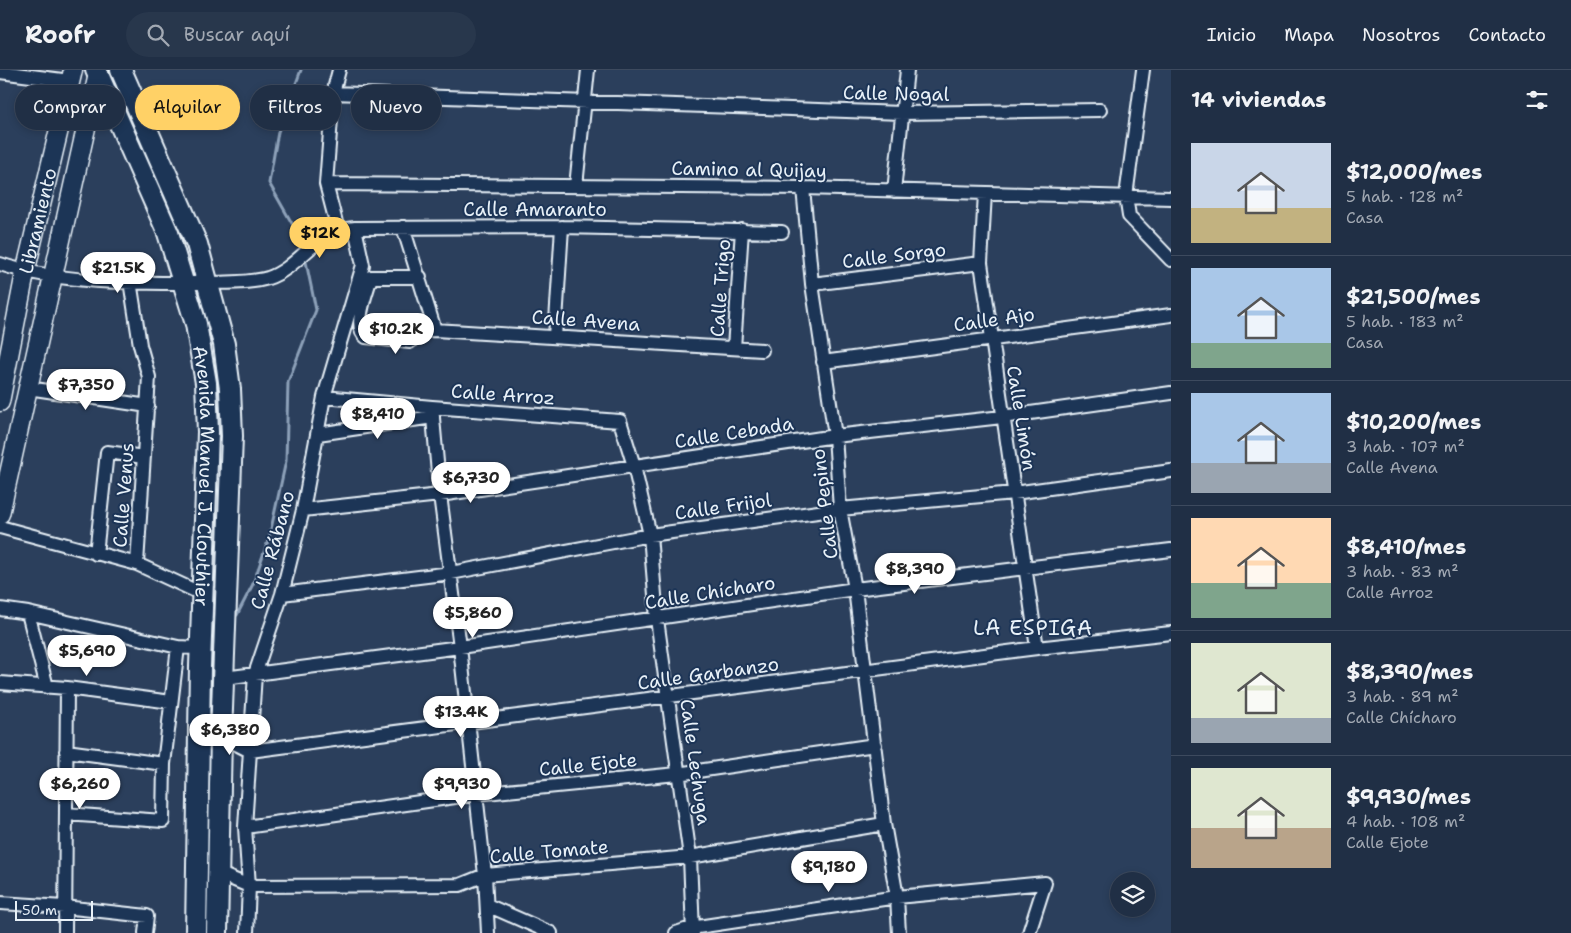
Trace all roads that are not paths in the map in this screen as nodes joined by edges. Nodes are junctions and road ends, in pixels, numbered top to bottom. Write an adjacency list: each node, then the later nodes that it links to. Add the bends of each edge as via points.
1 (121, 70): 36 (main road, Avenida Manuel J. Clouthier, via 197,244)
2 (338, 70): 9 (street)
3 (588, 70): 11 (street)
4 (907, 70): 13 (street)
5 (1143, 70): 20 (street)
6 (98, 71): 32 (main road, Libramiento); 35 (main road, Avenida Manuel J. Clouthier, via 152,191)
7 (0, 72): 8 (street)
8 (71, 76): 31 (main road, Libramiento)
9 (335, 85)
10 (341, 93): 11 (street, Calle Nogal)
11 (585, 102): 13 (street, Calle Nogal); 16 (street)
12 (1100, 110): 13 (street, Calle Nogal)
13 (902, 113): 18 (street)
14 (330, 130): 15 (street)
15 (326, 184): 16 (street, Camino al Quijay); 26 (street)
16 (576, 186): 17 (street, Camino al Quijay)
17 (803, 188): 18 (street, Camino al Quijay); 37 (street, Calle Pepino)
18 (894, 191): 19 (street, Camino al Quijay)
19 (985, 193): 20 (street, Camino al Quijay); 29 (street, Calle Limón)
20 (1126, 196): 21 (street, Camino al Quijay); 28 (street, via 1129,216)
21 (1171, 198)
22 (562, 227): 24 (street, Calle Amaranto); 25 (street, Calle Amaranto); 40 (street)
23 (355, 228): 24 (street, Calle Amaranto); 26 (street, Calle Amaranto); 47 (street, Calle Rábano, via 363,265)
24 (403, 228): 33 (street)
25 (742, 230): 27 (street, Calle Amaranto); 42 (street, Calle Trigo)
26 (334, 232): 36 (street, via 268,278)
27 (782, 232)
28 (1171, 260)
29 (980, 263): 37 (street, Calle Sorgo); 41 (street, Calle Limón)
30 (0, 264): 31 (street)
31 (25, 273): 32 (street); 48 (main road, Libramiento)
32 (52, 277): 34 (street); 45 (main road, Libramiento)
33 (420, 277): 39 (street); 39 (street, via 371,277 359,325 361,334 410,342 419,331)
34 (130, 281): 35 (street); 49 (street, Calle Venus, via 140,345 149,377)
35 (184, 283): 36 (street); 71 (main road, Avenida Manuel J. Clouthier, via 196,324 206,383 208,422)
36 (206, 283): 81 (main road, Avenida Manuel J. Clouthier, via 224,344 230,389 232,436)
37 (812, 284): 44 (street, Calle Pepino)
38 (1171, 315): 41 (street, Calle Ajo)
39 (435, 330): 40 (street, Calle Avena)
40 (555, 337): 42 (street, Calle Avena)
41 (991, 338): 44 (street, Calle Ajo); 51 (street, Calle Limón)
42 (734, 348): 43 (street, Calle Avena)
43 (762, 350)
44 (823, 362): 54 (street, Calle Pepino)
45 (28, 388): 49 (street); 62 (main road, Libramiento)
46 (1171, 393): 51 (street, Calle Cebada)
47 (324, 396): 50 (street, Calle Arroz); 53 (street, Calle Rábano)
48 (0, 402)
49 (148, 406): 55 (street, Calle Venus)
50 (433, 412): 52 (street, Calle Arroz); 53 (street, Calle Arroz); 59 (street)
51 (1002, 417): 54 (street, Calle Cebada); 58 (street, Calle Limón)
52 (620, 421): 56 (street, Calle Lechuga)
53 (318, 434): 61 (street, Calle Rábano)
54 (835, 436): 56 (street, Calle Cebada); 60 (street, Calle Pepino)
55 (144, 457): 66 (street, via 107,452); 67 (street, Calle Venus)
56 (634, 466): 59 (street, Calle Cebada); 64 (street, Calle Lechuga)
57 (1171, 471): 58 (street, Calle Frijol)
58 (1014, 493): 60 (street, Calle Frijol); 68 (street, Calle Limón)
59 (440, 495): 61 (street, Calle Cebada); 69 (street)
60 (840, 509): 64 (street, Calle Frijol); 70 (street, Calle Pepino)
61 (303, 510): 72 (street, Calle Rábano)
62 (0, 514)
63 (0, 527): 66 (street)
64 (650, 535): 69 (street, Calle Frijol); 75 (street, Calle Lechuga)
65 (1171, 550): 68 (street, Calle Chícharo)
66 (96, 554): 67 (street)
67 (137, 564): 71 (street)
68 (1024, 569): 70 (street, Calle Chícharo); 79 (street, Calle Limón)
69 (451, 573): 72 (street, Calle Frijol); 78 (street)
70 (854, 589): 75 (street, Calle Chícharo); 82 (street, Calle Pepino)
71 (202, 594): 80 (main road, Avenida Manuel J. Clouthier)
72 (282, 594): 83 (street, Calle Rábano)
73 (0, 609): 74 (street)
74 (28, 613): 77 (street); 85 (street)
75 (657, 619): 78 (street, Calle Chícharo); 87 (street, Calle Lechuga)
76 (1171, 633): 79 (street, Calle Garbanzo)
77 (178, 647): 80 (street); 88 (street)
78 (460, 647): 83 (street, Calle Chícharo); 90 (street)
79 (1036, 648): 82 (street, Calle Garbanzo)
80 (200, 657): 89 (main road, Avenida Manuel J. Clouthier)
81 (224, 669): 83 (street, Calle Chícharo); 91 (main road, Avenida Manuel J. Clouthier)
82 (865, 670): 87 (street, Calle Garbanzo); 92 (street, Calle Pepino)
83 (255, 674): 94 (street, Calle Rábano)
84 (0, 684): 85 (street)
85 (47, 687): 86 (street)
86 (67, 688): 88 (street); 93 (street)
87 (668, 698): 90 (street, Calle Garbanzo); 96 (street, Calle Lechuga)
88 (171, 702): 95 (street)
89 (200, 716): 91 (street); 112 (main road, Avenida Manuel J. Clouthier)
90 (467, 724): 94 (street, Calle Garbanzo); 97 (street)
91 (221, 736): 94 (street); 102 (main road, Avenida Manuel J. Clouthier)
92 (875, 746): 96 (street, Calle Ejote); 99 (street, Calle Pepino)
93 (66, 751): 95 (street); 98 (street)
94 (250, 751): 100 (street, Calle Rábano)
95 (164, 764): 98 (street, via 162,821)
96 (677, 774): 97 (street, Calle Ejote); 101 (street, Calle Lechuga)
97 (476, 794): 100 (street, Calle Ejote); 103 (street)
98 (66, 814): 108 (street)
99 (884, 824): 101 (street, Calle Tomate); 105 (street, Calle Pepino)
100 (245, 827): 104 (street, Calle Rábano)
101 (690, 857): 103 (street, Calle Tomate); 109 (street, Calle Lechuga)
102 (218, 873): 104 (street, Calle Tomate); 113 (main road, Avenida Manuel J. Clouthier)
103 (485, 875): 104 (street, Calle Tomate, via 460,885); 107 (street)
104 (248, 886): 114 (street, Calle Rábano)
105 (897, 897): 109 (street); 118 (street, Calle Pepino); 119 (street, via 1044,883)
106 (0, 903): 108 (street)
107 (487, 905): 115 (street); 116 (street)
108 (64, 907): 110 (street); 111 (street, via 147,916)
109 (692, 931): 117 (street)
110 (65, 933)
111 (145, 933)
112 (196, 933)
113 (217, 933)
114 (247, 933)
115 (488, 933)
116 (551, 933)
117 (676, 933)
118 (899, 933)
119 (1029, 933)

